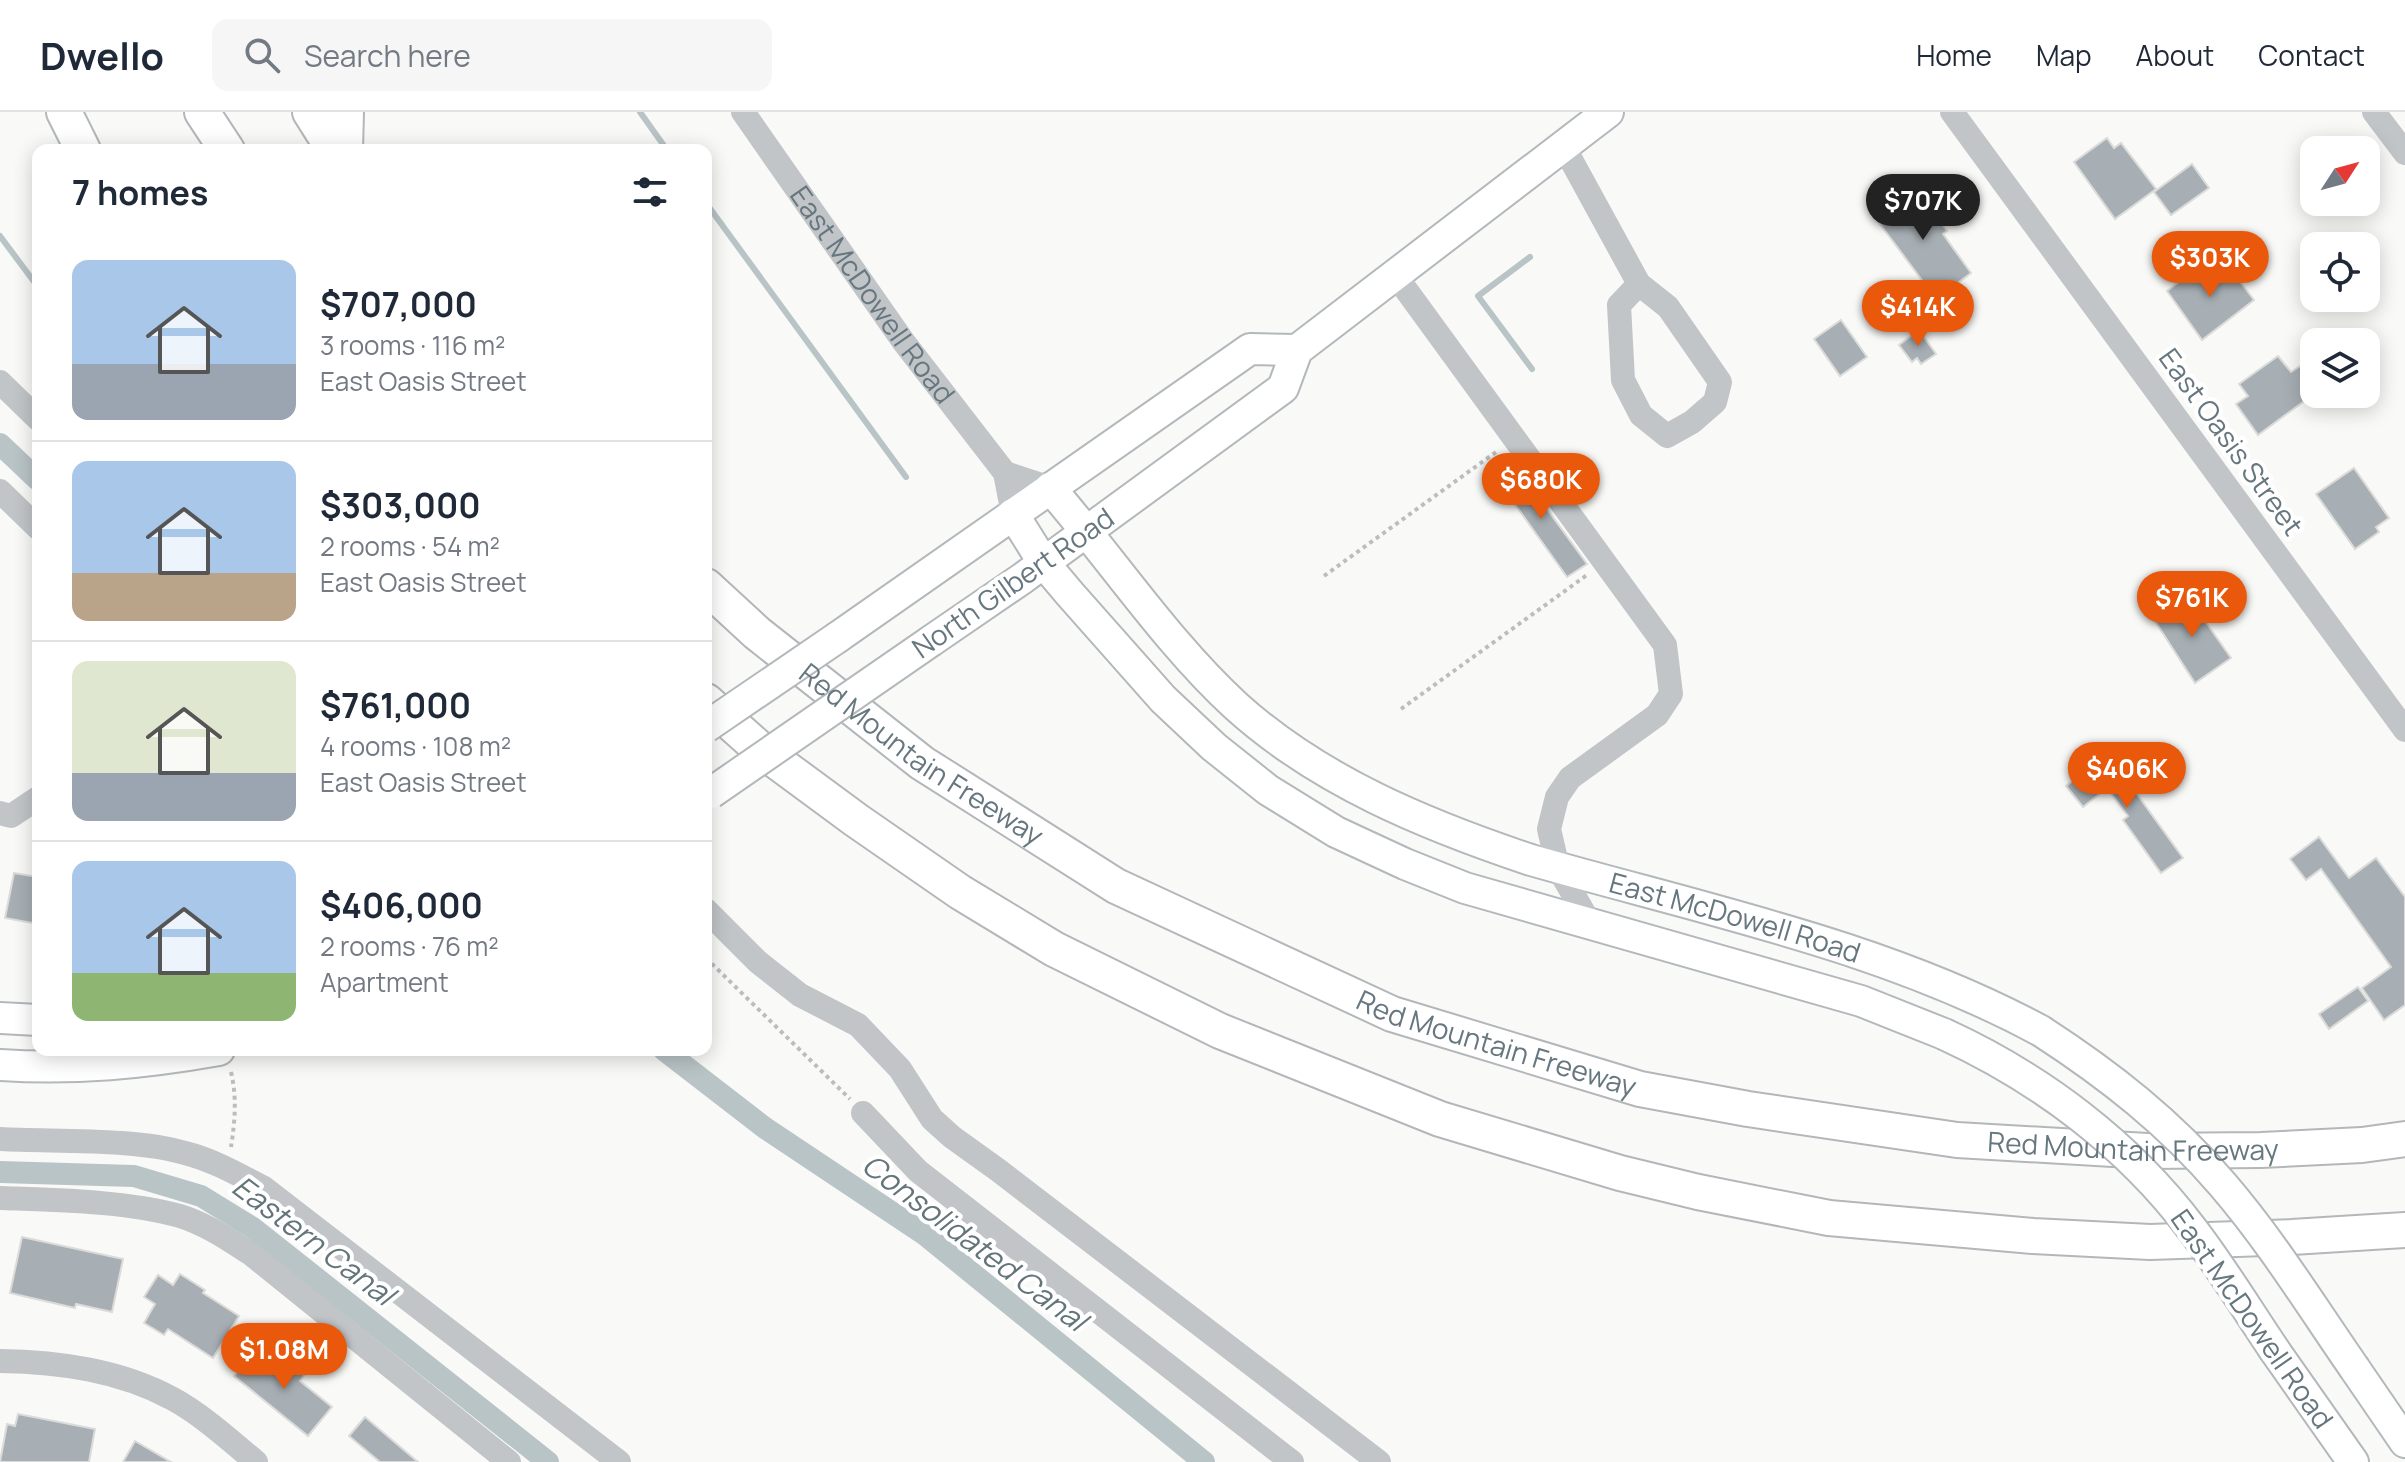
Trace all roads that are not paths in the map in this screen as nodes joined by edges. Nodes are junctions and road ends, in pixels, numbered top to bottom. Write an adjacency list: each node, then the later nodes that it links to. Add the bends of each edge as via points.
1 (64, 112): 9 (highway)
2 (202, 112): 10 (highway)
3 (310, 112): 11 (highway)
4 (346, 112): 12 (highway)
5 (743, 112): 20 (street, East McDowell Road, via 903,341)
6 (1608, 112): 13 (main road)
7 (1952, 112): 30 (street, East Oasis Street)
8 (2374, 112): 14 (street)
9 (80, 144)
10 (223, 144)
11 (330, 144)
12 (345, 144)
13 (1564, 147): 15 (main road); 16 (street)
14 (2405, 153)
15 (1396, 276): 17 (main road); 34 (street, via 1665,645 1671,694 1657,715 1570,778 1557,797 1549,829)
16 (1639, 284): 16 (street, via 1668,307 1720,382 1715,402 1667,436 1641,415 1623,380 1619,305)
17 (1297, 350): 21 (main road, North Gilbert Road, via 1250,349); 25 (main road, North Gilbert Road, via 1283,388)
18 (0, 382): 19 (street)
19 (32, 413)
20 (1005, 473): 21 (street); 23 (street, East McDowell Road)
21 (1050, 488): 23 (main road, North Gilbert Road); 25 (main road, East McDowell Road)
22 (0, 491): 24 (street)
23 (1013, 514): 26 (main road, East McDowell Road); 29 (main road, North Gilbert Road, bridge)
24 (32, 522)
25 (1087, 531): 26 (main road, North Gilbert Road); 34 (main road, East McDowell Road, via 1194,665 1288,748 1424,820)
26 (1043, 562): 31 (main road, North Gilbert Road, bridge); 36 (main road, East McDowell Road, via 1163,699 1268,790 1336,832 1405,864 1465,888)
27 (712, 592): 43 (highway, Red Mountain Freeway, via 922,763 1116,886 1392,1014 1640,1089 1957,1140 2147,1151)
28 (712, 706): 45 (highway, via 856,820 1054,949 1220,1031 1440,1119 1620,1173 1829,1218 2150,1242)
29 (712, 723)
30 (2405, 730)
31 (712, 792)
32 (32, 802): 33 (street, via 11,816)
33 (0, 813)
34 (1558, 868): 36 (street); 47 (main road, East McDowell Road, bridge, via 1864,954 1938,980 2041,1031 2098,1068 2196,1155 2259,1230)
35 (712, 916): 52 (street, via 800,995 858,1025 952,1137)
36 (1591, 925): 53 (main road, East McDowell Road, bridge, via 1861,1001 1988,1054 2040,1087 2118,1148 2192,1229)
37 (0, 1018): 38 (main road)
38 (32, 1020)
39 (224, 1056): 40 (main road, via 100,1067)
40 (0, 1065)
41 (863, 1113): 51 (street, via 918,1171)
42 (0, 1139): 50 (street, via 184,1152 264,1188)
43 (2405, 1139)
44 (0, 1198): 49 (street, via 133,1207 181,1216 218,1233)
45 (2405, 1230)
46 (0, 1361): 48 (street, via 41,1362 119,1377 173,1399)
47 (2405, 1442)
48 (256, 1462)
49 (509, 1462)
50 (619, 1462)
51 (1292, 1462)
52 (1379, 1462)
53 (2353, 1462)

